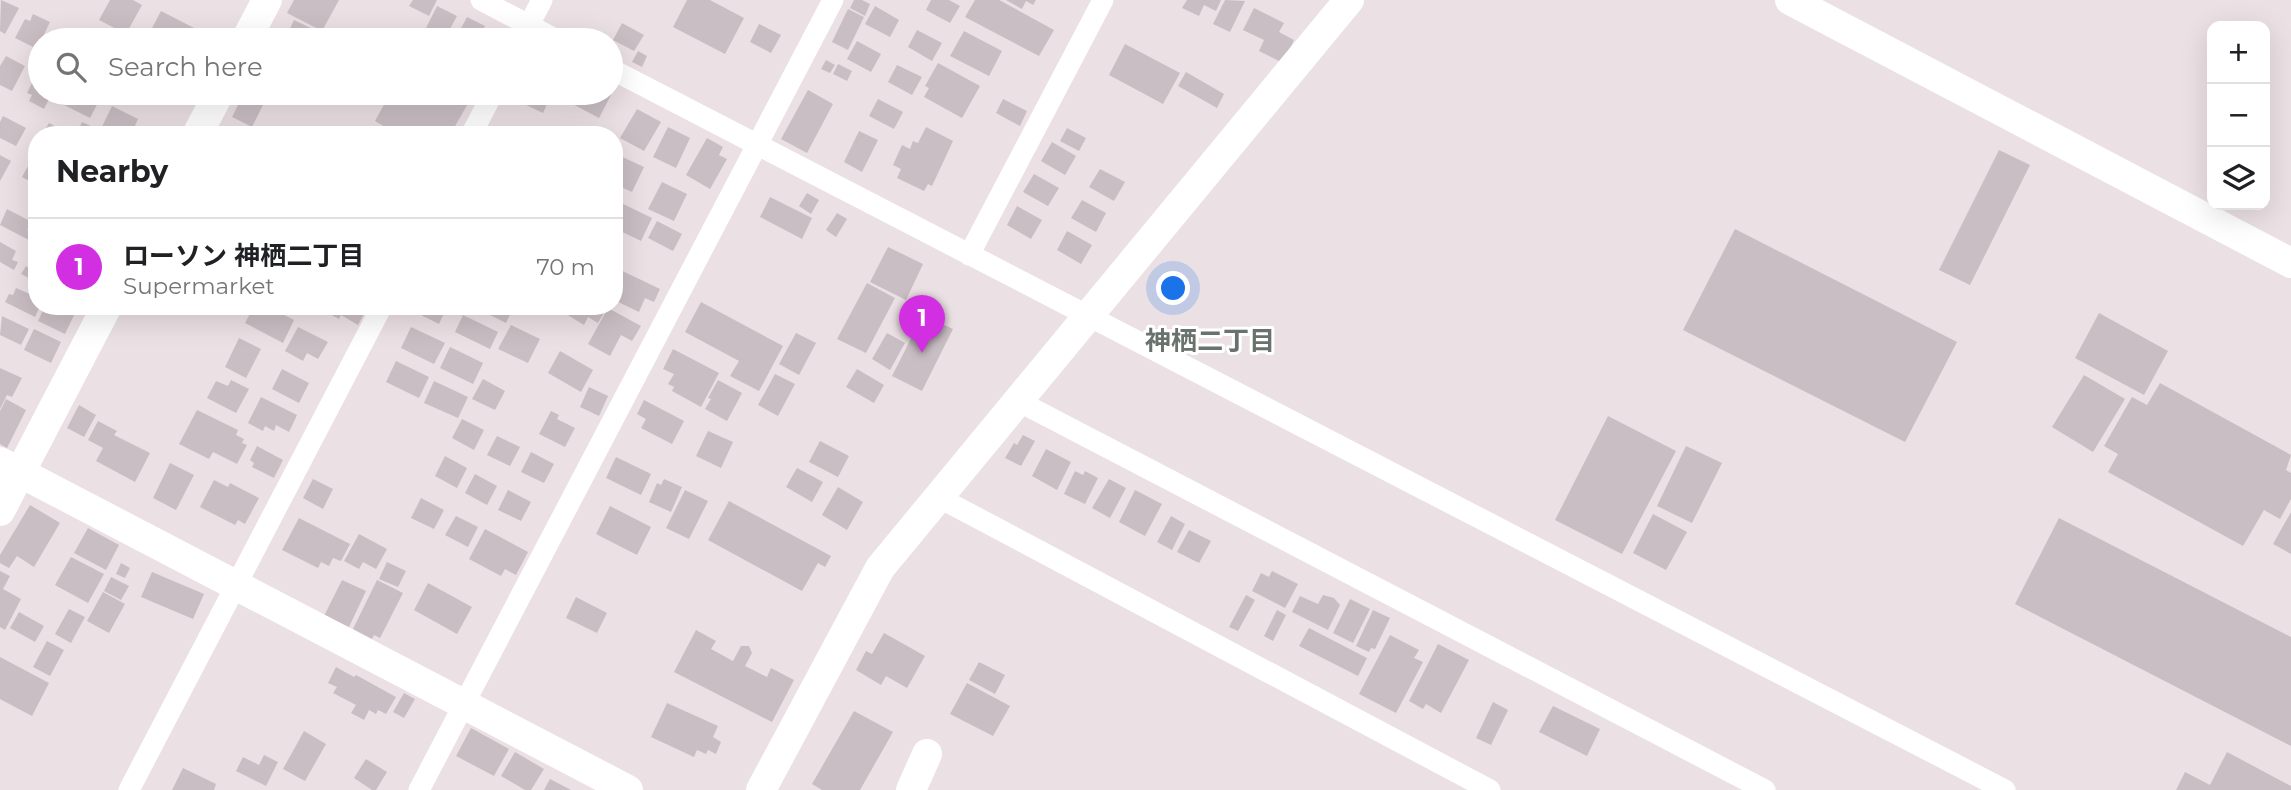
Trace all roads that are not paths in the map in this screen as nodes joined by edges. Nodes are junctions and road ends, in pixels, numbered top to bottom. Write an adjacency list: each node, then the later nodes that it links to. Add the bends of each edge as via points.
1 (267, 0): 8 (street)
2 (481, 0): 9 (street)
3 (542, 0): 10 (street)
4 (833, 0): 16 (street)
5 (1103, 0): 17 (street)
6 (1349, 0): 21 (street)
7 (1790, 0): 18 (street)
8 (252, 28)
9 (518, 28)
10 (528, 28)
11 (623, 75): 16 (street)
12 (213, 105): 14 (street)
13 (487, 105): 15 (street)
14 (202, 126)
15 (476, 126)
16 (756, 146): 17 (street); 27 (street)
17 (969, 255): 21 (street)
18 (2291, 263)
19 (102, 315): 23 (street)
20 (377, 315): 26 (street)
21 (1090, 315): 22 (street); 36 (street)
22 (1018, 401): 24 (street); 35 (street)
23 (10, 468): 25 (street); 26 (street)
24 (938, 497): 32 (street, via 880,568); 34 (street)
25 (0, 511)
26 (236, 585): 27 (street); 29 (street)
27 (464, 703): 30 (street); 31 (street)
28 (927, 754): 33 (street)
29 (129, 790)
30 (419, 790)
31 (628, 790)
32 (761, 790)
33 (911, 790)
34 (1490, 790)
35 (1765, 790)
36 (2005, 790)

